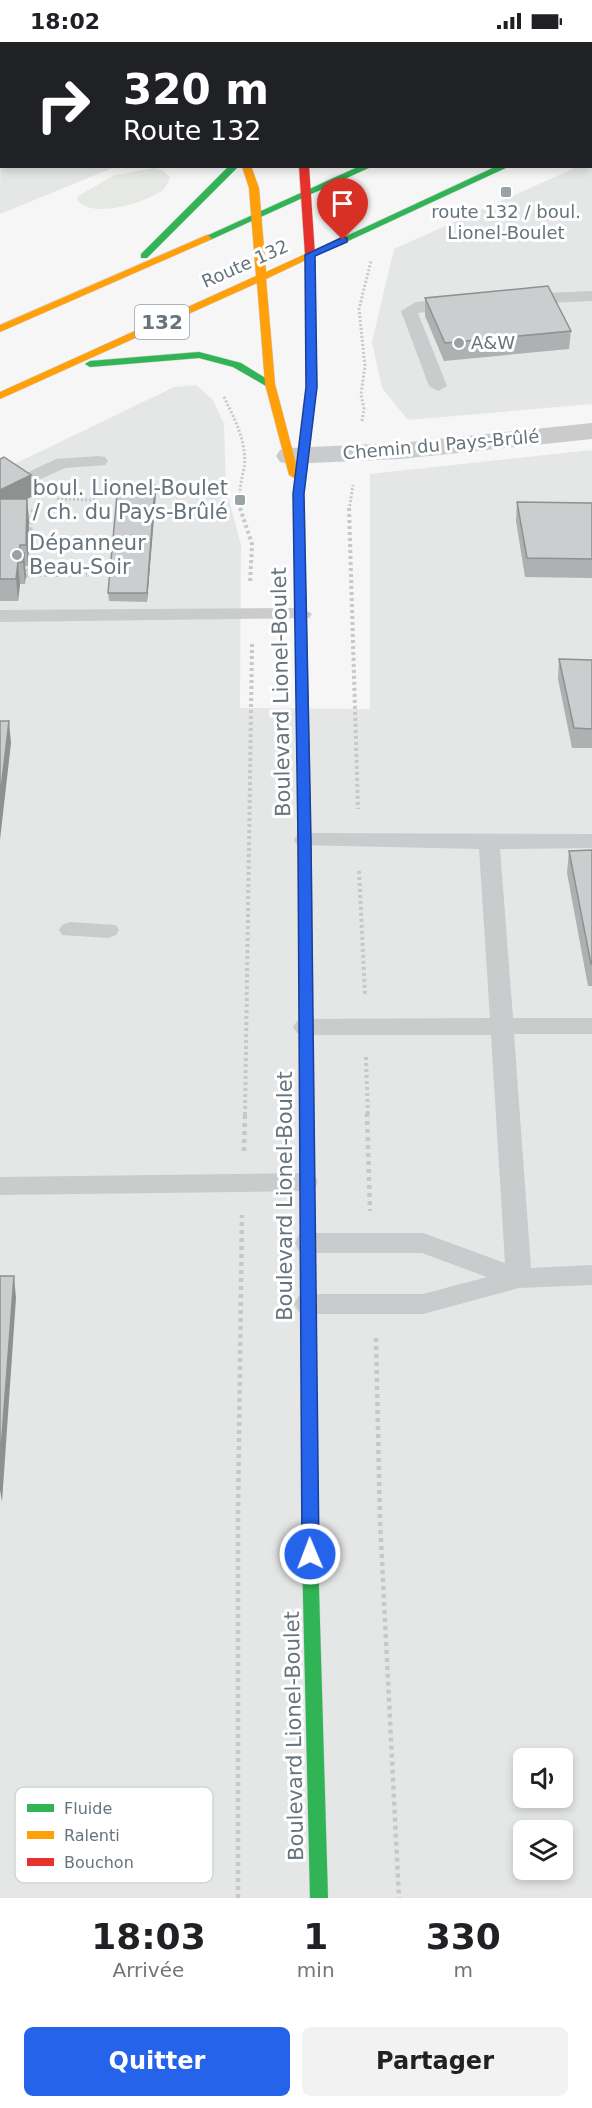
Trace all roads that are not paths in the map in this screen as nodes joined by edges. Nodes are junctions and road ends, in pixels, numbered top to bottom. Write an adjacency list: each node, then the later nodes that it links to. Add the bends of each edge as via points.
1 (233, 168): 9 (main road)
2 (247, 168): 7 (main road, Boulevard Lionel-Boulet, via 254,188)
3 (304, 168): 6 (main road, Boulevard Lionel-Boulet)
4 (365, 168): 6 (main road, Route 132)
5 (502, 168): 8 (main road, Route 132 / 132)
6 (306, 195): 7 (main road, Route 132); 8 (main road, Boulevard Lionel-Boulet)
7 (255, 217): 9 (main road, Route 132); 10 (main road, Boulevard Lionel-Boulet)
8 (310, 255): 10 (main road, Route 132 / 132); 20 (main road, Boulevard Lionel-Boulet, via 312,387)
9 (127, 272): 14 (main road, Route 132)
10 (260, 277): 15 (main road, Route 132 / 132); 16 (main road, Boulevard Lionel-Boulet)
11 (592, 296): 12 (lane)
12 (510, 300)
13 (468, 302): 17 (lane, via 434,304 409,311)
14 (0, 329)
15 (65, 367): 16 (main road, via 199,356 237,365); 18 (main road, Route 132 / 132)
16 (270, 384): 20 (main road, Boulevard Lionel-Boulet)
17 (438, 386)
18 (0, 396)
19 (592, 431): 20 (street, Chemin du Pays-Brûlé, via 400,451)
20 (296, 456): 23 (main road, Boulevard Lionel-Boulet)
21 (99, 461): 22 (lane, via 62,463)
22 (16, 485)
23 (302, 614): 24 (lane); 25 (main road, Boulevard Lionel-Boulet)
24 (0, 616)
25 (305, 840): 27 (lane); 32 (main road, Boulevard Lionel-Boulet)
26 (592, 841): 27 (lane)
27 (489, 842): 30 (lane)
28 (70, 930): 29 (lane)
29 (108, 930)
30 (500, 1026): 31 (lane); 32 (lane); 37 (lane)
31 (592, 1026)
32 (305, 1027): 33 (main road, Boulevard Lionel-Boulet)
33 (306, 1182): 34 (lane); 35 (main road, Boulevard Lionel-Boulet)
34 (0, 1186)
35 (306, 1243): 37 (lane, via 423,1243); 38 (main road, Boulevard Lionel-Boulet)
36 (592, 1275): 37 (lane)
37 (519, 1278): 38 (lane, via 423,1304)
38 (307, 1304): 39 (main road, Boulevard Lionel-Boulet)
39 (318, 1898)

